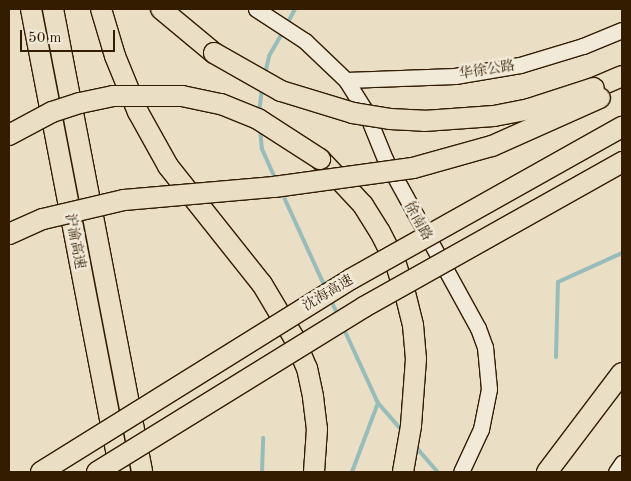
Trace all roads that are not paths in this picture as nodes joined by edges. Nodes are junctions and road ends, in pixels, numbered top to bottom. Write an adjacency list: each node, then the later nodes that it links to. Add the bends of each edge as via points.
1 (31, 9): 22 (highway, 沪渝高速)
2 (53, 9): 23 (highway, 沪渝高速)
3 (101, 9): 24 (highway, via 115,56 138,112 168,166 262,284 294,338 307,368 313,397 317,429)
4 (161, 9): 10 (highway, bridge, via 214,54 281,91 352,113 424,121 494,116)
5 (256, 9): 8 (street, 徐南路, via 306,41)
6 (622, 30): 8 (street, 华徐公路, via 584,46 520,65 454,76)
7 (622, 76): 10 (highway)
8 (346, 80): 19 (street, 徐南路, via 365,110 386,159 469,311 485,347 489,389 486,410)
9 (622, 86): 10 (highway)
10 (597, 93): 14 (highway, bridge, via 492,146 413,168 292,185 124,200 43,219)
11 (622, 128): 20 (highway, 沈海高速, bridge, via 351,280)
12 (9, 135): 18 (highway, bridge, via 52,112 80,103 113,96 182,96 221,104 258,119 320,159 363,205 395,261 413,325 414,394)
13 (622, 162): 21 (highway, bridge, via 347,318)
14 (9, 234)
15 (622, 373): 25 (highway)
16 (622, 383): 26 (highway)
17 (622, 463): 27 (street)
18 (404, 466)
19 (463, 469)
20 (41, 472)
21 (97, 472)
22 (120, 472)
23 (142, 472)
24 (314, 472)
25 (548, 472)
26 (564, 472)
27 (616, 472)

